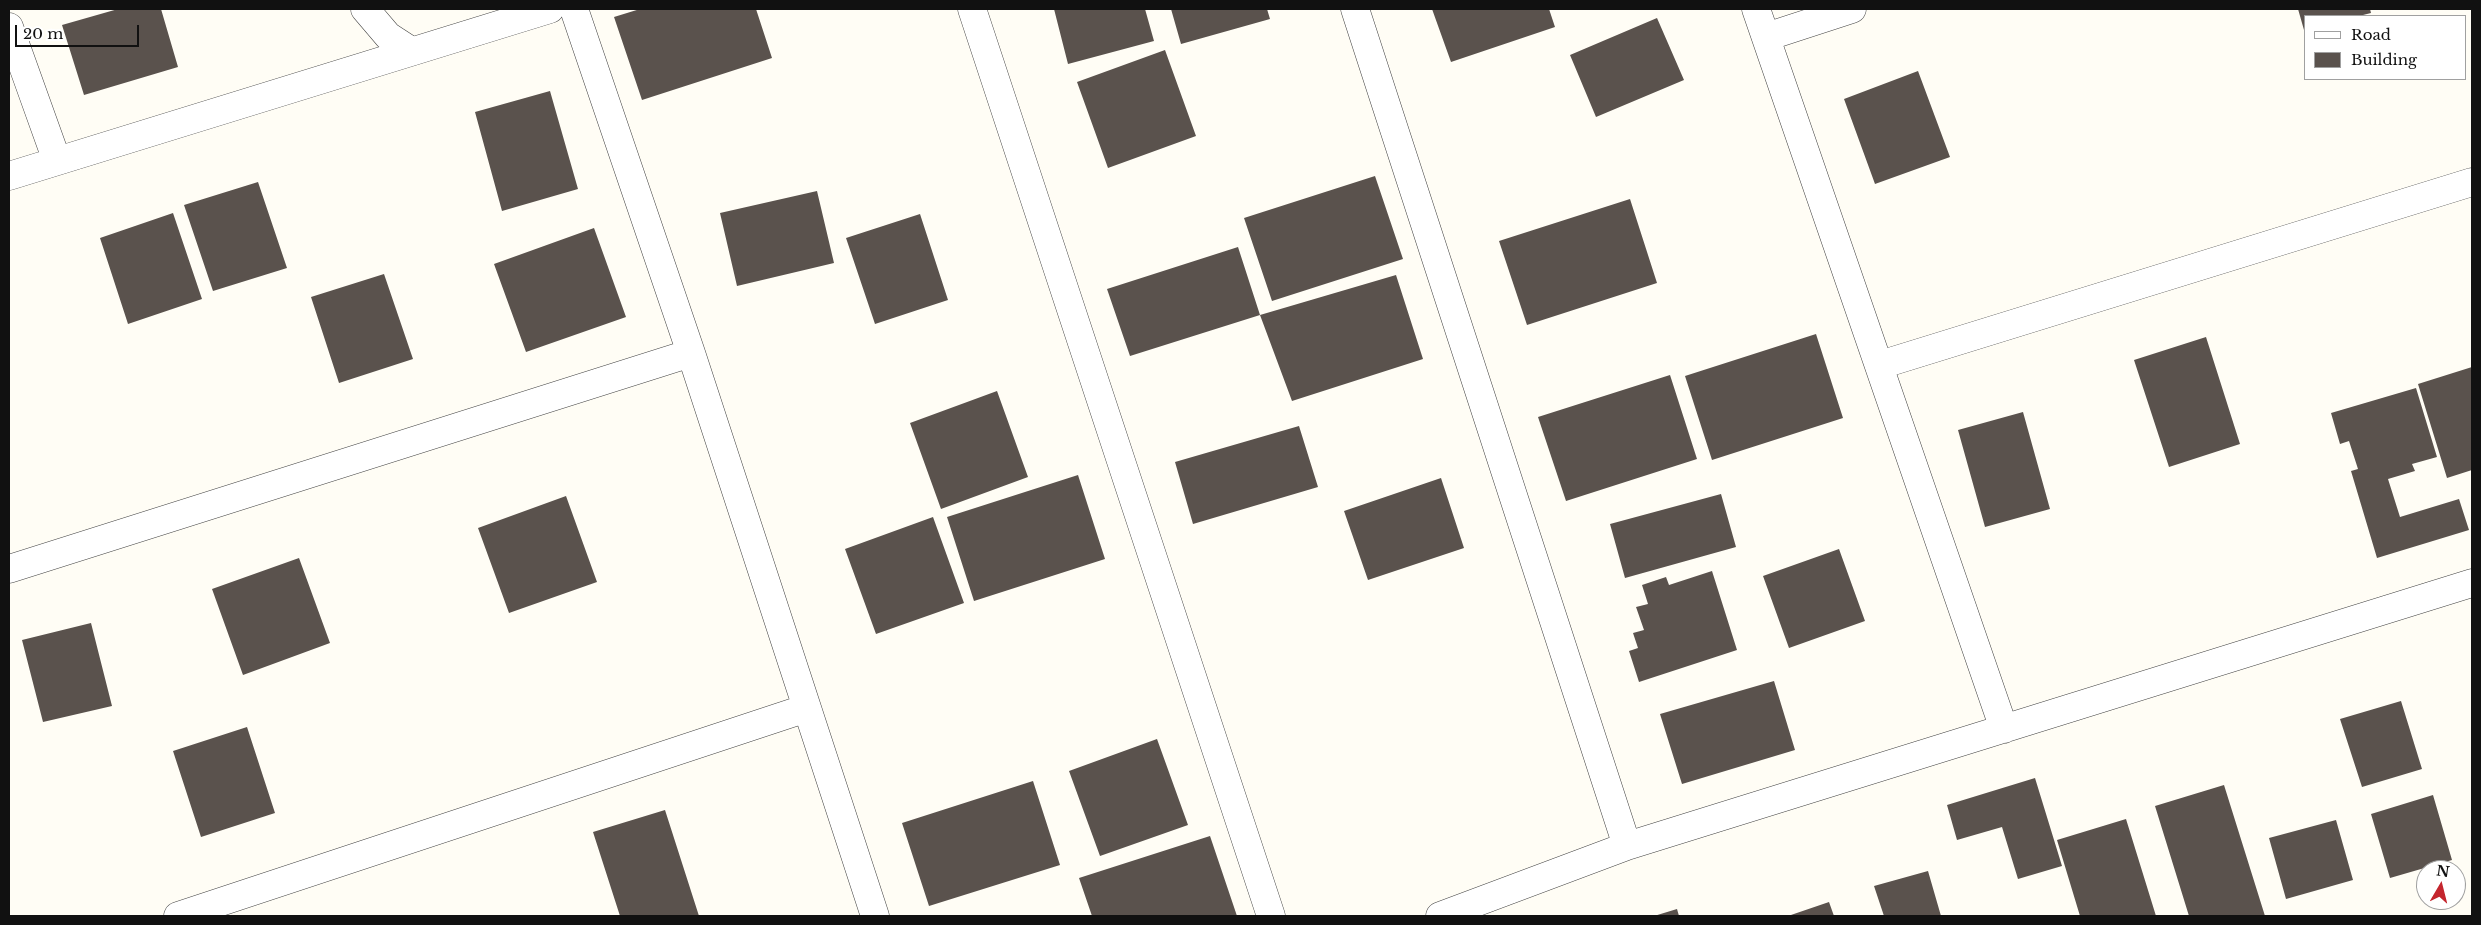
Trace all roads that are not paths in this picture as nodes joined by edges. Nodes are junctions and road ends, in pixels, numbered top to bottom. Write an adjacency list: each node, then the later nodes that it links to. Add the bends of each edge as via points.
1 (365, 9): 10 (street, via 388,36)
2 (550, 9): 10 (street)
3 (574, 9): 14 (street)
4 (972, 9): 23 (street)
5 (1355, 9): 20 (street)
6 (1756, 9): 9 (street)
7 (1852, 9): 9 (street)
8 (9, 28): 11 (street)
9 (1766, 37): 15 (street)
10 (411, 51): 11 (street)
11 (57, 161): 12 (street)
12 (9, 176)
13 (2472, 182): 15 (street)
14 (691, 353): 16 (street); 18 (street)
15 (1880, 365): 19 (street)
16 (9, 569)
17 (2472, 583): 19 (street)
18 (807, 708): 21 (street); 22 (street)
19 (2004, 729): 20 (street)
20 (1627, 846): 24 (street)
21 (178, 916)
22 (875, 916)
23 (1271, 916)
24 (1440, 916)

